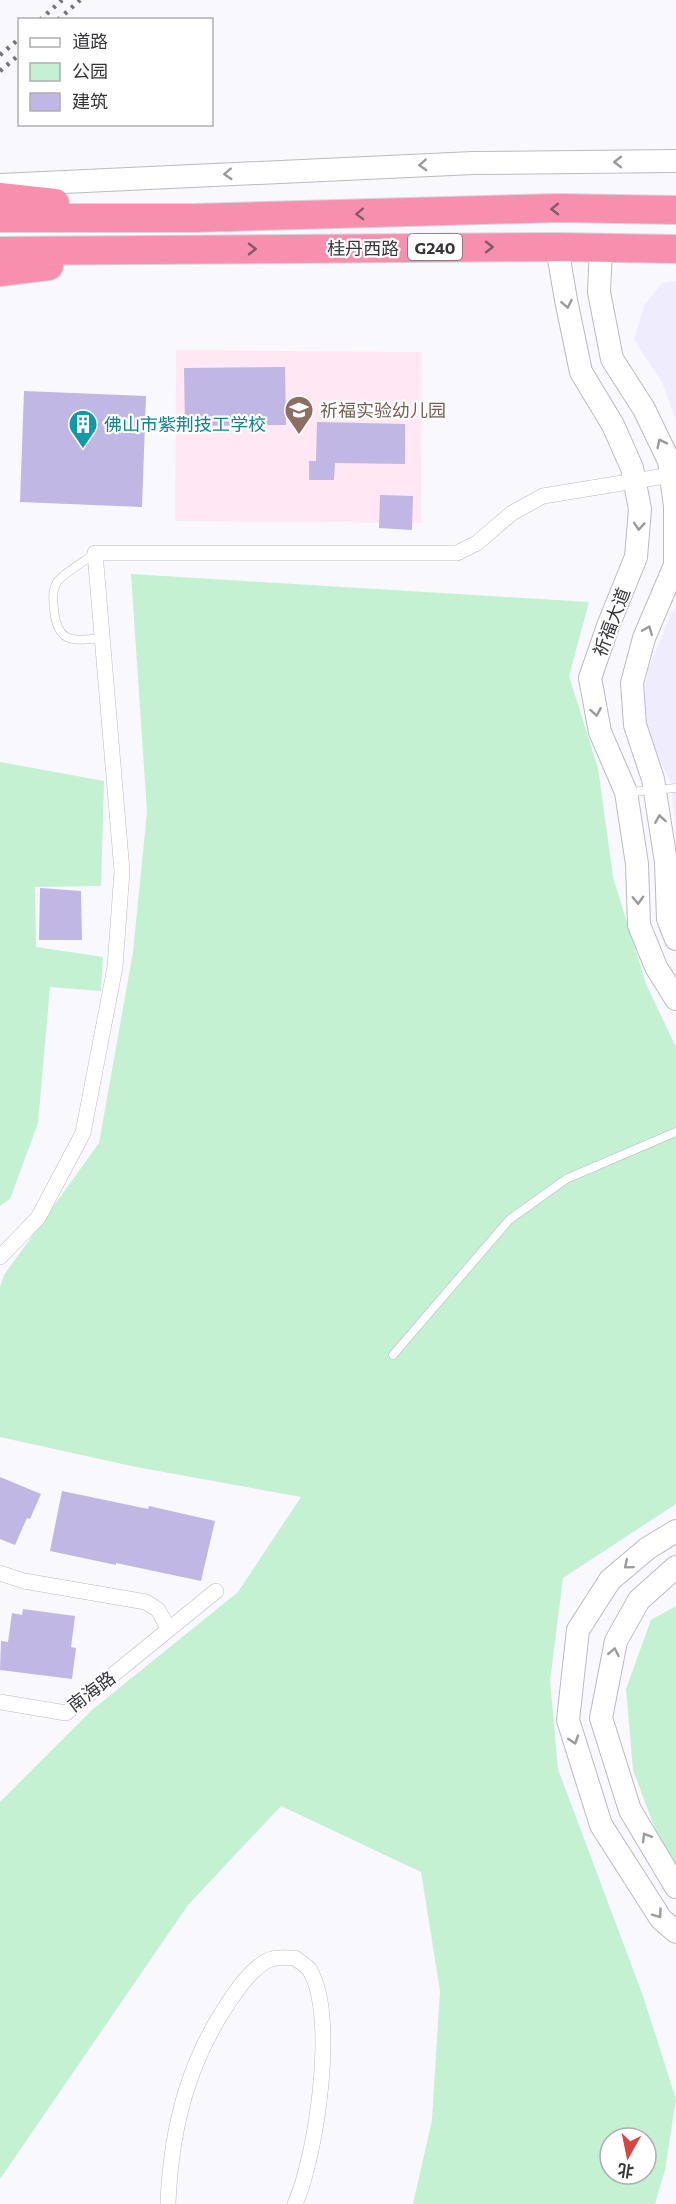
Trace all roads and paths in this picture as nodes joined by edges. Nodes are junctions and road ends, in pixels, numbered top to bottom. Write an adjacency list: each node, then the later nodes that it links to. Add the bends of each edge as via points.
1 (676, 161): 2 (street, one-way to 2, via 473,163)
2 (0, 185)
3 (0, 197): 6 (highway, G240)
4 (676, 210): 6 (highway, 桂丹西路 / G240, one-way to 6, via 558,208)
5 (0, 218): 6 (highway)
6 (194, 218)
7 (557, 247): 8 (highway, 桂丹西路 / G240); 9 (highway, 桂丹西路 / G240, one-way to 7); 14 (street, 祈福大道, one-way to 14, via 580,372 613,425)
8 (601, 248): 10 (highway, 桂丹西路 / G240); 13 (street, 祈福大道, one-way to 8, via 669,461 644,409 612,359 599,292)
9 (193, 249): 11 (highway); 12 (highway, G240)
10 (676, 249)
11 (0, 251)
12 (0, 272)
13 (671, 475): 14 (street); 17 (street, 祈福大道, one-way to 13, via 635,725 632,683 644,638 675,565)
14 (635, 481): 15 (street, via 543,496 457,553); 18 (street, 祈福大道, one-way to 18, via 640,509 636,557 590,678 600,732)
15 (95, 553): 16 (street); 16 (lane, via 58,581 53,595 55,626 64,637 79,641)
16 (103, 638): 23 (street, via 122,871 115,967 83,1133 38,1218)
17 (666, 789): 18 (lane); 19 (street, 祈福大道, one-way to 17)
18 (626, 792): 21 (street, 祈福大道, one-way to 21, via 637,864 639,926 656,967)
19 (671, 873): 20 (street, 祈福大道, via 668,919)
20 (676, 939)
21 (676, 999)
22 (676, 1132): 26 (lane, via 566,1179 509,1220)
23 (15, 1241): 24 (street); 25 (street)
24 (0, 1248)
25 (0, 1257)
26 (393, 1355)
27 (676, 1531): 34 (street, one-way to 34, via 648,1548 610,1580 578,1630 568,1720 601,1825 661,1919)
28 (676, 1567): 33 (street, one-way to 28, via 630,1810 601,1718 616,1641 639,1600)
29 (0, 1573): 31 (street, via 24,1581 146,1602 158,1610)
30 (216, 1591): 31 (street, 南海路)
31 (169, 1629): 32 (street, 南海路, via 66,1713)
32 (0, 1702)
33 (676, 1887)
34 (676, 1932)
35 (168, 2204): 36 (street, via 178,2114 217,2017 246,1978 270,1959 294,1958 308,1969 319,1998 322,2040 321,2097)
36 (295, 2204)

